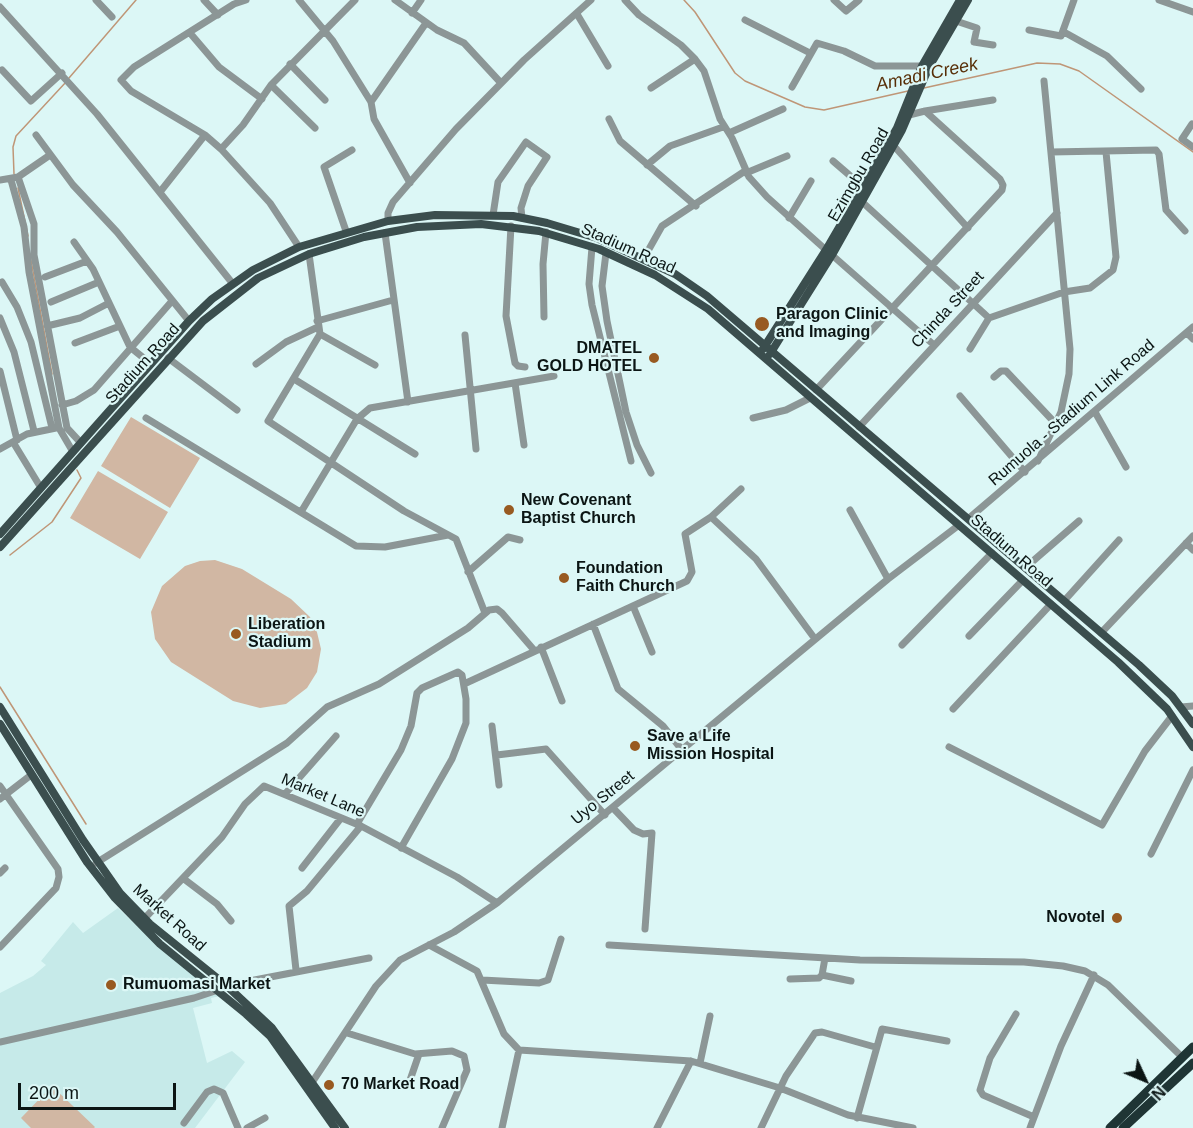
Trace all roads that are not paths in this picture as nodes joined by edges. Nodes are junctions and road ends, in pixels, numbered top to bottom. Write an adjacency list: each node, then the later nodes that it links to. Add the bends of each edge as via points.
1 (96, 0): 22 (street)
2 (204, 0): 21 (street)
3 (246, 0): 21 (street)
4 (299, 0): 27 (street)
5 (355, 0): 27 (street)
6 (395, 0): 19 (street)
7 (421, 0): 19 (street)
8 (591, 0): 20 (street)
9 (625, 0): 32 (street)
10 (834, 0): 11 (street, via 846,11)
11 (859, 0)
12 (960, 0): 35 (main road, Ezimgbu Road)
13 (968, 0): 24 (main road, Ezimgbu Road)
14 (1074, 0): 28 (street)
15 (1159, 0): 16 (street)
16 (1179, 3): 18 (street)
17 (0, 7): 37 (street)
18 (1193, 12)
19 (412, 13): 25 (street)
20 (577, 14): 34 (street); 40 (street)
21 (218, 15): 29 (street)
22 (112, 16)
23 (745, 20): 31 (street)
24 (956, 21): 30 (street, via 977,28 974,42); 39 (main road, Ezimgbu Road)
25 (426, 23): 40 (street, via 464,43); 49 (street)
26 (1029, 30): 28 (street, via 1058,38)
27 (326, 32): 33 (street); 49 (street)
28 (1064, 32): 44 (street, via 1098,49)
29 (190, 33): 45 (street, via 219,67); 59 (street, via 134,67 121,80 130,92)
30 (993, 45)
31 (810, 53): 35 (street, via 820,42 875,66); 42 (street)
32 (695, 59): 43 (street); 55 (street, via 708,81)
33 (290, 64): 41 (street); 46 (street)
34 (608, 66)
35 (922, 66): 39 (main road, Ezimgbu Road)
36 (2, 70): 37 (street, via 31,101)
37 (64, 74): 76 (street)
38 (1044, 81): 64 (street)
39 (918, 82): 48 (main road, Ezimgbu Road)
40 (501, 83): 74 (street)
41 (271, 85): 45 (street); 56 (street)
42 (792, 87)
43 (651, 88)
44 (1141, 89)
45 (262, 99): 62 (street)
46 (325, 100)
47 (993, 100): 51 (street)
48 (912, 101): 52 (main road, Ezimgbu Road); 75 (main road, Ezimgbu Road)
49 (371, 102): 74 (street, via 375,119)
50 (783, 109): 57 (street)
51 (925, 111): 52 (street); 85 (street, via 1003,185)
52 (909, 115): 60 (main road, Ezimgbu Road)
53 (609, 119): 69 (street, via 620,141)
54 (1192, 124): 61 (street, via 1182,139)
55 (723, 127): 57 (street); 69 (street, via 680,141)
56 (315, 128)
57 (729, 133): 70 (street)
58 (36, 135): 66 (street)
59 (205, 135): 62 (street); 76 (street)
60 (893, 145): 77 (main road, Ezimgbu Road); 85 (street)
61 (1193, 147)
62 (221, 149): 91 (street, via 270,203)
63 (352, 150): 86 (street, via 323,170)
64 (1051, 152): 65 (street); 79 (street)
65 (1106, 152): 87 (street, via 1158,152 1166,210); 105 (street, via 1115,266 1095,286)
66 (50, 156): 71 (street); 107 (street)
67 (787, 156): 70 (street)
68 (833, 161): 75 (street)
69 (647, 165): 78 (street)
70 (746, 172): 78 (street); 82 (street)
71 (15, 178): 72 (street); 116 (street, via 34,225 34,255); 151 (street)
72 (0, 180)
73 (811, 181): 82 (street)
74 (410, 183): 83 (street, via 389,208)
75 (862, 186): 77 (main road, Ezimgbu Road)
76 (160, 192): 104 (street)
77 (858, 199): 94 (main road, Ezimgbu Road); 99 (street)
78 (696, 206): 96 (street, via 662,226)
79 (1057, 213): 105 (street); 110 (street, Chinda Street)
80 (493, 215): 81 (main road, Stadium Road); 81 (street, via 498,182 526,142 547,157 528,186); 83 (main road, Stadium Road, via 435,214)
81 (522, 218): 96 (main road, Stadium Road, via 587,234)
82 (789, 218): 94 (street)
83 (388, 221): 86 (main road, Stadium Road)
84 (511, 226): 88 (main road, Stadium Road); 89 (main road, Stadium Road, via 461,224); 132 (street, via 506,316 515,363)
85 (968, 228): 99 (street)
86 (346, 231): 91 (main road, Stadium Road)
87 (1185, 231)
88 (546, 232): 92 (main road, Stadium Road); 112 (street)
89 (385, 233): 95 (main road, Stadium Road); 106 (street)
90 (74, 242): 98 (street)
91 (299, 247): 97 (main road, Stadium Road)
92 (592, 247): 93 (main road, Stadium Road); 162 (street, via 592,305)
93 (606, 253): 127 (main road, Stadium Road, via 690,295); 167 (street, via 602,286 626,412)
94 (829, 253): 111 (street); 125 (main road, Ezimgbu Road)
95 (309, 254): 100 (main road, Stadium Road); 118 (street)
96 (644, 258): 125 (main road, Stadium Road, via 707,296)
97 (271, 260): 100 (main road); 104 (main road, Stadium Road)
98 (87, 261): 101 (street); 103 (street)
99 (932, 267): 110 (street); 111 (street)
100 (275, 269): 128 (main road, Stadium Road, via 219,306)
101 (45, 277)
102 (2, 282): 151 (street, via 31,342)
103 (99, 282): 108 (street); 109 (street)
104 (232, 284): 115 (main road, Stadium Road)
105 (1064, 292): 114 (street); 149 (street, via 1069,374)
106 (393, 300): 118 (street); 142 (street)
107 (172, 301): 115 (street); 124 (street)
108 (51, 302)
109 (109, 303): 116 (street, via 80,318); 117 (street)
110 (971, 304): 114 (street); 123 (street, Chinda Street)
111 (894, 308): 123 (street); 138 (street)
112 (544, 317)
113 (0, 318): 152 (street, via 14,352)
114 (989, 318): 126 (street)
115 (189, 321): 129 (main road, Stadium Road)
116 (47, 326): 143 (street)
117 (120, 326): 122 (street); 124 (street)
118 (318, 327): 130 (street, via 285,342); 131 (street); 136 (street)
119 (1190, 330): 121 (street); 145 (street, Rumuola - Stadium Link Road)
120 (465, 335): 139 (street)
121 (1193, 339)
122 (75, 343)
123 (934, 345): 150 (street, Chinda Street)
124 (130, 346): 129 (street); 143 (street, via 94,390)
125 (769, 348): 127 (main road, Ezimgbu Road); 138 (main road, Stadium Road)
126 (970, 349)
127 (762, 356): 141 (main road, Stadium Road)
128 (168, 358): 144 (street); 182 (main road, Stadium Road)
129 (151, 364): 155 (main road, Stadium Road)
130 (256, 364)
131 (375, 365)
132 (525, 367)
133 (0, 371): 154 (street)
134 (554, 376): 137 (street)
135 (994, 377): 149 (street, via 1006,371)
136 (294, 379): 148 (street); 164 (street, via 268,421)
137 (515, 383): 139 (street); 157 (street)
138 (816, 390): 150 (main road, Stadium Road)
139 (468, 392): 142 (street); 159 (street)
140 (960, 396): 166 (street)
141 (810, 398): 147 (street, via 786,410); 175 (main road, Stadium Road)
142 (408, 402): 148 (street, via 370,408)
143 (62, 405): 155 (street, via 69,432)
144 (237, 410)
145 (1095, 412): 156 (street, Rumuola - Stadium Link Road); 165 (street)
146 (146, 418): 171 (street)
147 (753, 418)
148 (357, 419): 161 (street); 164 (street)
149 (1056, 424): 153 (street)
150 (859, 427): 173 (main road, Stadium Road)
151 (55, 428): 152 (street); 160 (street)
152 (34, 431): 154 (street)
153 (1053, 432): 156 (street); 163 (street)
154 (15, 441): 158 (street); 168 (street)
155 (81, 443): 160 (main road, Stadium Road)
156 (1058, 444): 163 (street, Rumuola - Stadium Link Road)
157 (524, 445)
158 (0, 449)
159 (476, 449)
160 (73, 452): 168 (main road, Stadium Road)
161 (415, 454)
162 (631, 460)
163 (1038, 461): 166 (street, Rumuola - Stadium Link Road)
164 (330, 464): 171 (street); 177 (street)
165 (1126, 467)
166 (1025, 472): 173 (street, Rumuola - Stadium Link Road)
167 (651, 473)
168 (41, 488): 176 (main road, Stadium Road)
169 (741, 489): 172 (street)
170 (850, 510): 187 (street)
171 (301, 512): 177 (street, via 347,542 364,548)
172 (711, 517): 191 (street, via 685,534 691,578); 196 (street, via 756,559)
173 (968, 519): 185 (main road, Stadium Road)
174 (1079, 521): 185 (street)
175 (959, 525): 184 (main road, Stadium Road); 187 (street, Uyo Street)
176 (0, 534)
177 (448, 535): 186 (street, via 459,543)
178 (1193, 536): 181 (street)
179 (520, 540): 186 (street, via 508,537)
180 (1119, 540): 189 (street)
181 (1186, 543): 183 (street); 194 (street)
182 (0, 547)
183 (1193, 550)
184 (992, 554): 188 (main road, Stadium Road); 197 (street)
185 (1025, 568): 189 (main road, Stadium Road)
186 (468, 572): 192 (street)
187 (888, 579): 196 (street, Uyo Street)
188 (1023, 580): 190 (main road, Stadium Road); 195 (street)
189 (1064, 602): 194 (main road, Stadium Road)
190 (1051, 604): 205 (street); 206 (main road, Stadium Road)
191 (633, 606): 193 (street); 199 (street)
192 (485, 614): 198 (street, via 497,609); 228 (street, via 379,684 327,707 287,743)
193 (593, 624): 198 (street); 213 (street, via 618,688 663,726)
194 (1101, 633): 204 (main road, Stadium Road)
195 (969, 636)
196 (815, 639): 213 (street, Uyo Street)
197 (903, 645)
198 (538, 649): 200 (street); 201 (street)
199 (652, 652)
200 (464, 684): 224 (street, via 462,675 456,672 419,690 401,750); 225 (street, via 467,712 462,736)
201 (562, 701)
202 (1193, 706): 204 (street)
203 (0, 707): 228 (main road, Market Road)
204 (1181, 707): 208 (main road, Stadium Road)
205 (953, 709)
206 (1172, 716): 211 (street, via 1145,751 1102,825); 212 (main road, Stadium Road)
207 (0, 724): 216 (main road, Market Road)
208 (1193, 724)
209 (492, 726): 214 (street)
210 (336, 736): 219 (street)
211 (950, 747)
212 (1193, 747)
213 (682, 750): 221 (street, Uyo Street)
214 (497, 755): 217 (street); 222 (street, via 543,748)
215 (1193, 770): 226 (street)
216 (31, 775): 220 (street); 227 (main road, Market Road)
217 (499, 785)
218 (0, 786): 220 (street)
219 (285, 794): 223 (street, Market Lane); 230 (street, Market Lane, via 260,787)
220 (3, 796): 238 (street, via 59,877 56,888)
221 (614, 808): 222 (street, Uyo Street); 234 (street, via 634,830 652,833)
222 (605, 815): 231 (street, Uyo Street)
223 (341, 818): 224 (street, Market Lane); 229 (street)
224 (359, 825): 225 (street, Market Lane); 241 (street, via 307,891 289,906)
225 (401, 848): 231 (street, Market Lane)
226 (1150, 854)
227 (87, 862): 228 (street); 248 (main road, Market Road, via 138,923)
228 (99, 863): 232 (main road, Market Road)
229 (302, 868)
230 (184, 879): 232 (street, Market Lane); 233 (street, via 217,904)
231 (497, 903): 236 (street, Uyo Street)
232 (144, 919): 247 (main road, Market Road)
233 (231, 921)
234 (645, 929)
235 (561, 939): 245 (street, via 548,980)
236 (429, 945): 245 (street, via 477,971); 251 (street, Uyo Street, via 412,952 388,971)
237 (609, 945): 240 (street)
238 (0, 947)
239 (369, 958): 241 (street)
240 (825, 958): 242 (street); 243 (street, via 1024,962 1063,966)
241 (296, 970): 247 (street)
242 (822, 975): 244 (street, via 811,980); 246 (street)
243 (1094, 975): 258 (street); 265 (street)
244 (790, 979)
245 (482, 980): 256 (street, via 504,1034)
246 (851, 981)
247 (227, 986): 248 (street); 262 (main road, Market Road, via 278,1034)
248 (218, 990): 252 (street); 271 (main road, Market Road, via 280,1049)
249 (1016, 1014): 265 (street, via 990,1058 980,1090 983,1095)
250 (710, 1016): 260 (street)
251 (348, 1033): 257 (street); 262 (street, Uyo Street)
252 (0, 1041)
253 (947, 1041): 254 (street, via 887,1028 882,1029)
254 (875, 1047): 264 (street, via 818,1031); 267 (street)
255 (1193, 1047): 258 (highway)
256 (519, 1050): 259 (street); 274 (street)
257 (419, 1054): 263 (street); 273 (street, via 458,1052 466,1060 463,1081)
258 (1182, 1057): 279 (highway)
259 (690, 1061): 260 (street); 275 (street)
260 (700, 1063): 264 (street)
261 (1193, 1063): 280 (highway)
262 (313, 1082): 272 (main road, Market Road)
263 (408, 1086)
264 (780, 1088): 267 (street); 276 (street)
265 (1034, 1117): 278 (street)
266 (265, 1118): 270 (street)
267 (857, 1118): 277 (street)
268 (184, 1123): 269 (street, via 207,1092 214,1089 223,1094)
269 (238, 1128)
270 (247, 1128)
271 (335, 1128)
272 (345, 1128)
273 (442, 1128)
274 (502, 1128)
275 (657, 1128)
276 (761, 1128)
277 (912, 1128)
278 (1030, 1128)
279 (1110, 1128)
280 (1123, 1128)

